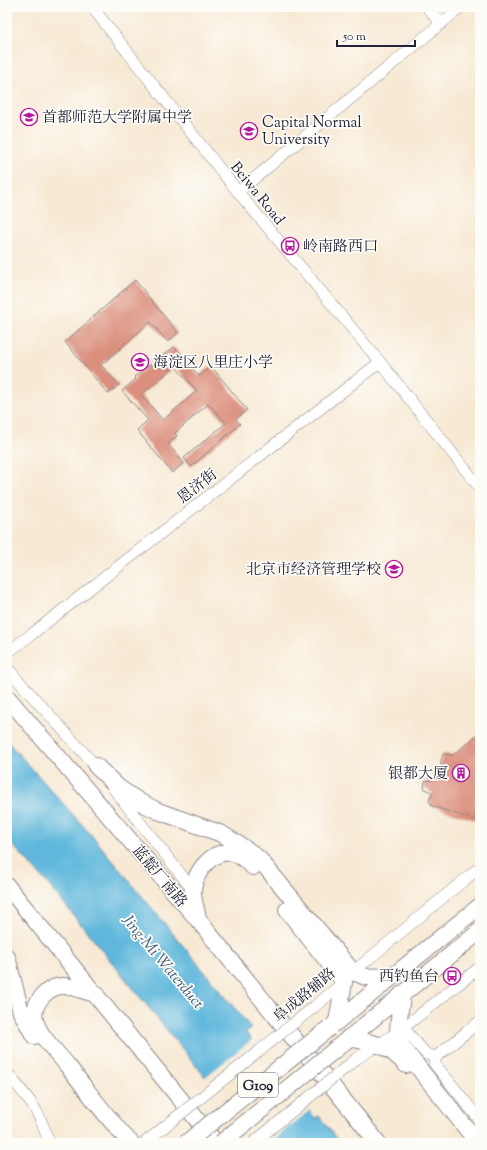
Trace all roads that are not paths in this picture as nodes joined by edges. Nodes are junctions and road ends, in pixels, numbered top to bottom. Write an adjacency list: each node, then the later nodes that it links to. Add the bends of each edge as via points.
1 (92, 7): 5 (street, Beiwa Road)
2 (427, 7): 4 (street)
3 (461, 7): 4 (street)
4 (441, 24): 5 (street)
5 (238, 192): 6 (street, Beiwa Road)
6 (380, 362): 7 (street, Beiwa Road); 8 (street, 恩济街, bridge)
7 (480, 488)
8 (7, 653)
9 (7, 668): 11 (street)
10 (7, 696): 16 (highway, 蓝靛厂南路)
11 (96, 766): 14 (street); 21 (highway, via 119,788 140,802 222,834 260,860)
12 (480, 867): 21 (street, 阜成路辅路)
13 (7, 886): 22 (highway)
14 (193, 890): 16 (highway); 21 (highway, via 197,876 212,858 223,853 240,856 253,867)
15 (480, 906): 20 (highway, G109)
16 (199, 921): 39 (highway, 蓝靛厂南路)
17 (480, 931): 23 (highway, G109)
18 (7, 957): 34 (highway, via 21,1012 33,1036)
19 (480, 968): 26 (street)
20 (393, 976): 21 (highway); 25 (highway, G109)
21 (349, 977): 25 (highway); 36 (street, 阜成路辅路, bridge)
22 (96, 994): 32 (highway); 35 (highway, via 63,986 54,988 37,1003 35,1020 47,1039)
23 (402, 994): 26 (highway); 27 (highway, G109)
24 (480, 1021): 29 (street)
25 (333, 1025): 37 (highway, G109, bridge)
26 (399, 1032): 28 (street); 29 (street, via 407,1032 426,1054); 41 (highway, via 398,1040 402,1047)
27 (346, 1040): 28 (highway); 32 (highway, G109, bridge)
28 (378, 1044): 38 (street, bridge); 40 (highway, via 398,1055)
29 (436, 1056): 31 (street, via 434,1063)
30 (7, 1072): 33 (street, via 34,1104)
31 (480, 1120)
32 (216, 1140)
33 (49, 1143)
34 (119, 1143)
35 (131, 1143)
36 (144, 1143)
37 (186, 1143)
38 (253, 1143)
39 (378, 1143)
40 (471, 1143)
41 (478, 1143)

